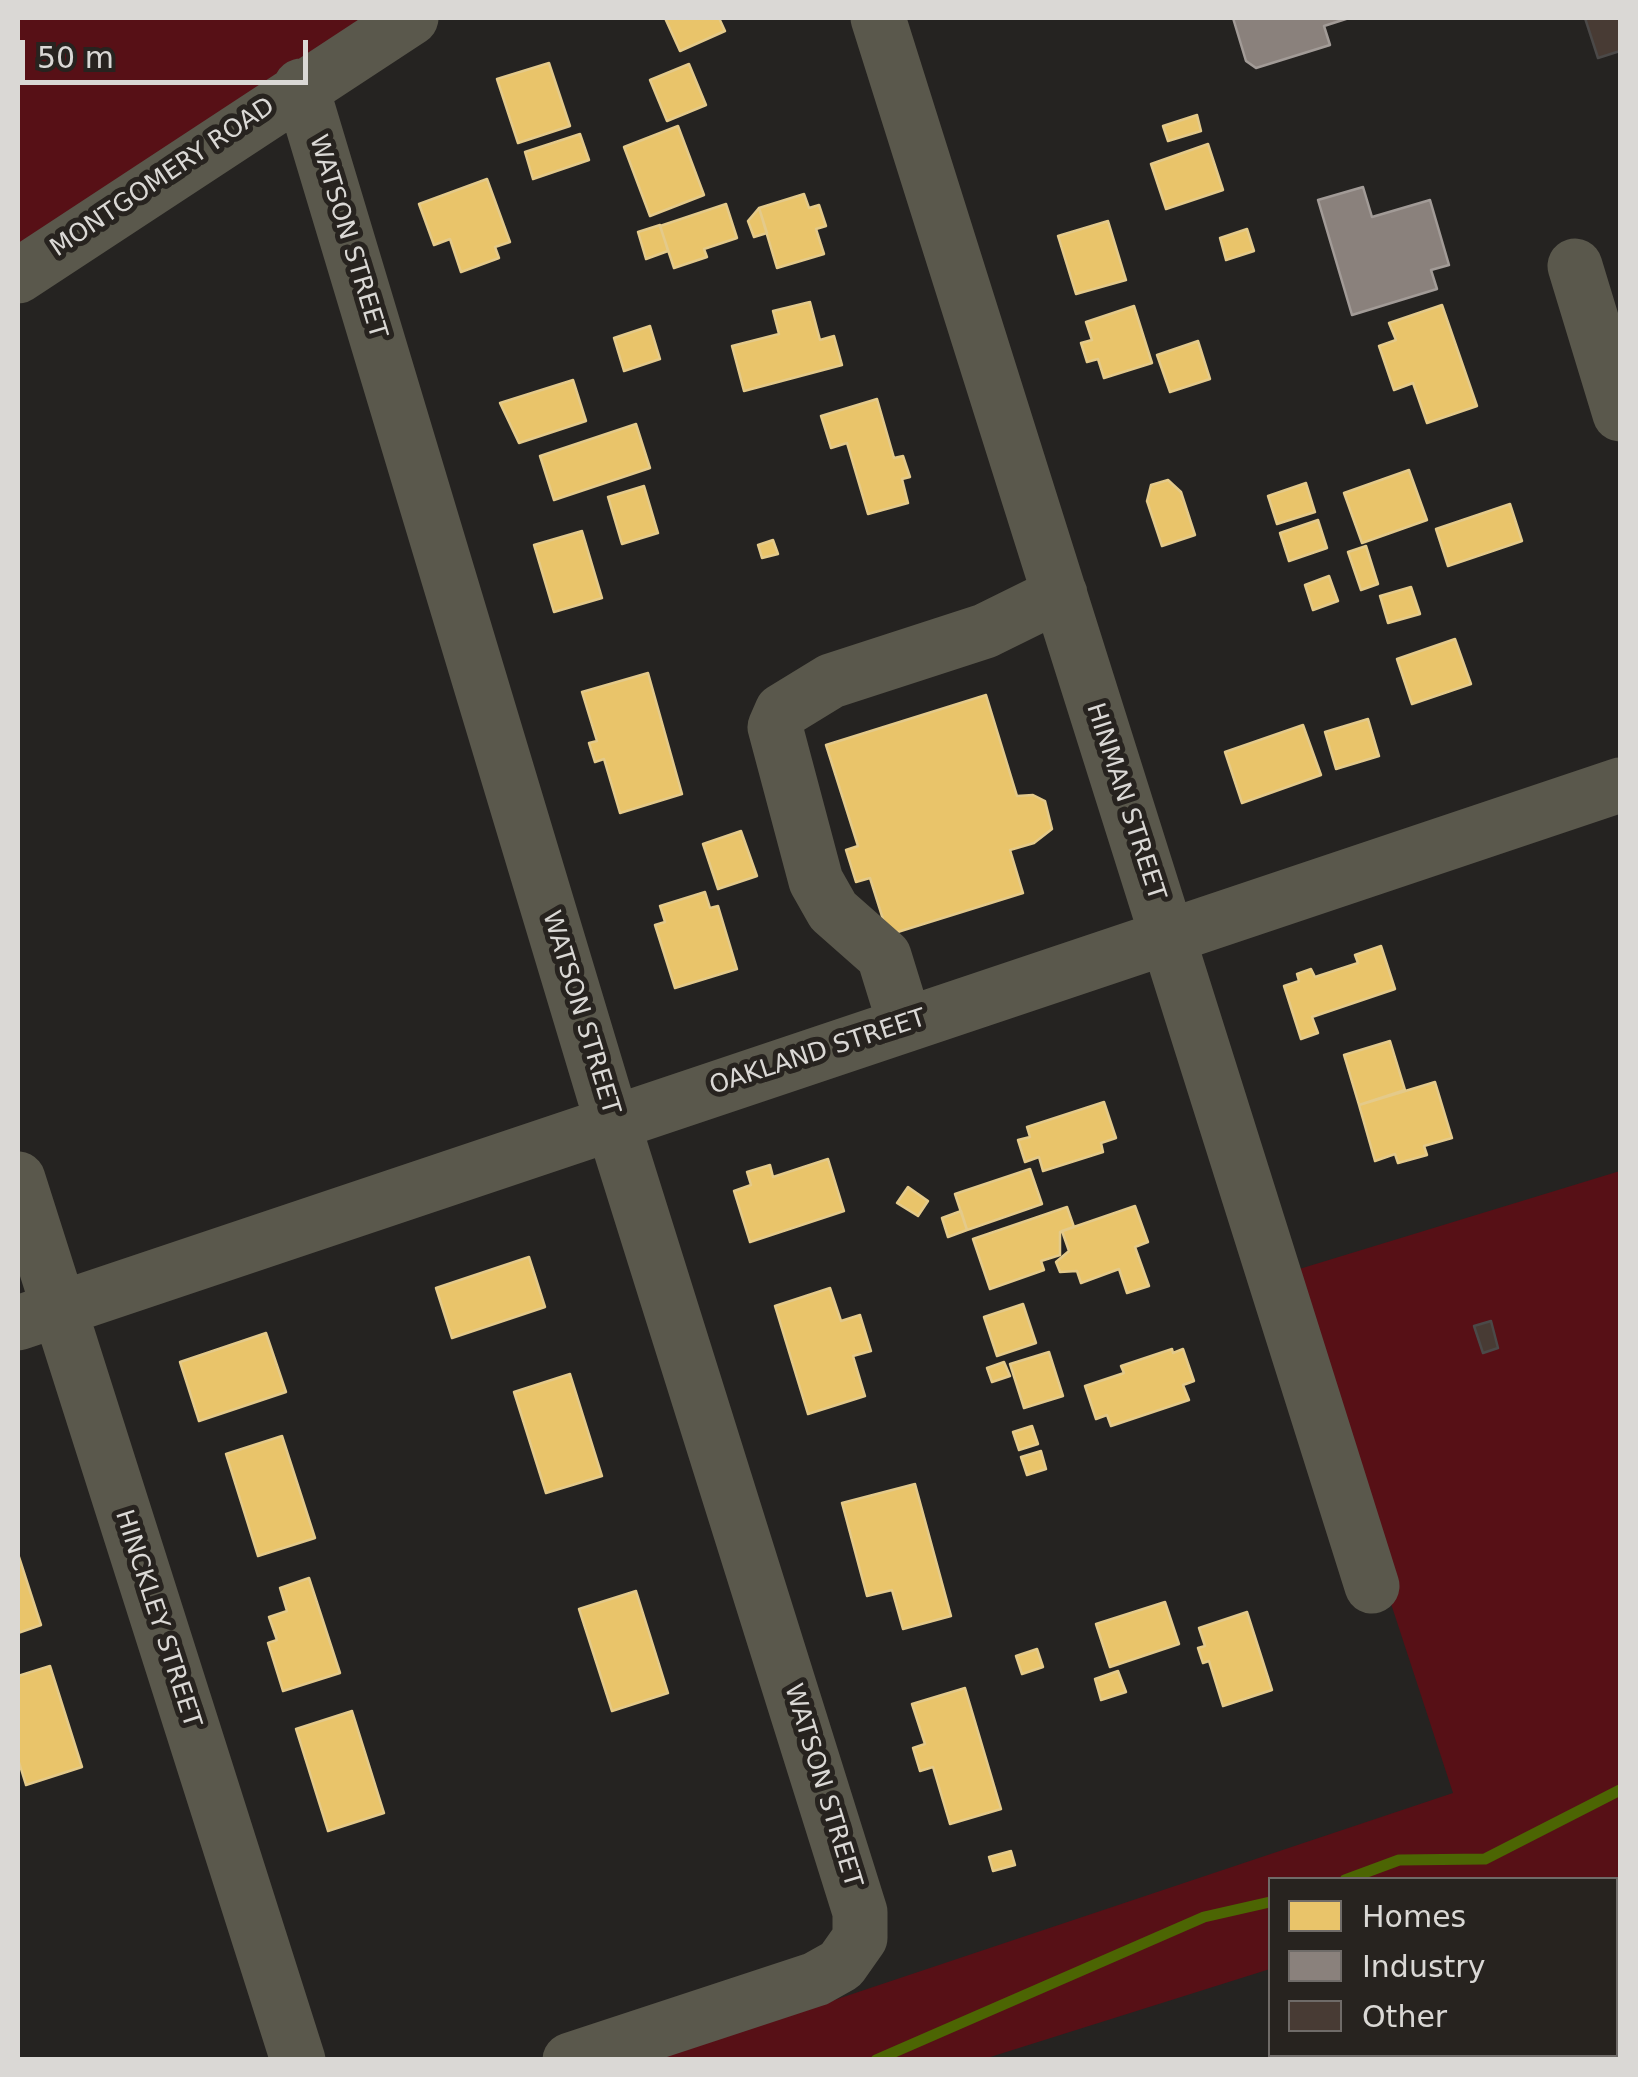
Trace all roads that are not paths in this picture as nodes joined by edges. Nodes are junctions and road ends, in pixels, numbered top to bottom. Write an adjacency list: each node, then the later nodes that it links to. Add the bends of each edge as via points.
1 (410, 18): 3 (street, MONTGOMERY ROAD)
2 (878, 18): 7 (street, HINMAN STREET)
3 (301, 86): 5 (street, MONTGOMERY ROAD); 11 (street, WATSON STREET)
4 (1575, 266): 6 (street)
5 (18, 276)
6 (1620, 414)
7 (1060, 594): 9 (street, HINMAN STREET); 10 (street, via 985,632 830,680 782,712 776,727 816,881 841,920 884,956)
8 (1620, 786): 9 (street, OAKLAND STREET)
9 (1168, 937): 10 (street, OAKLAND STREET); 14 (street, HINMAN STREET)
10 (905, 1024): 11 (street, OAKLAND STREET)
11 (612, 1121): 13 (street, OAKLAND STREET); 16 (street, WATSON STREET, via 854,1884 860,1938 841,1965 816,1979)
12 (18, 1179): 13 (street, HINCKLEY STREET)
13 (38, 1316): 15 (street, HINCKLEY STREET)
14 (1372, 1586)
15 (298, 2060)
16 (570, 2060)

